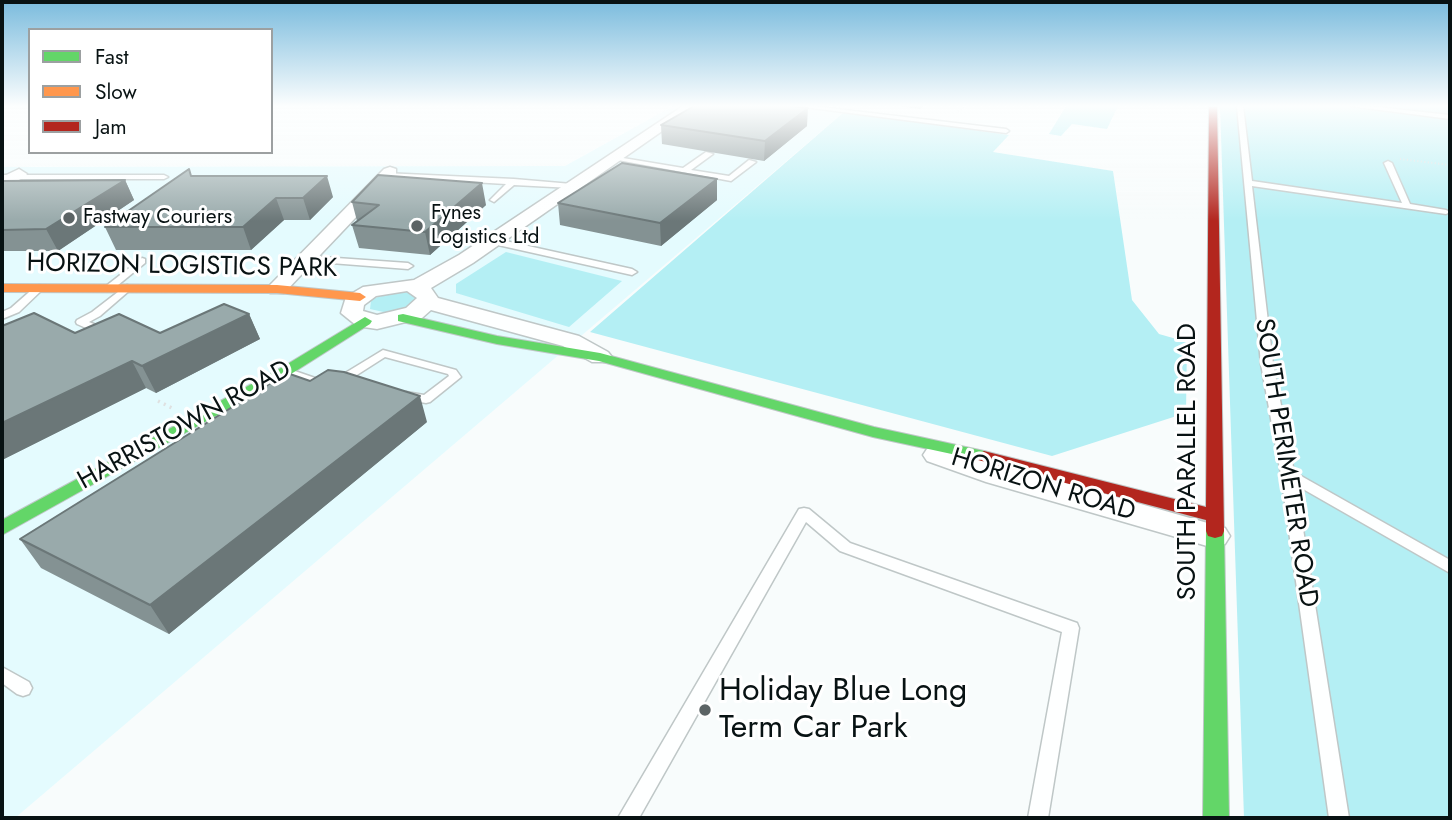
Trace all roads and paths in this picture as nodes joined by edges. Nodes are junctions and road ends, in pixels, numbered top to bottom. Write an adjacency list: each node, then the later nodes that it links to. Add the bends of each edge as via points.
1 (638, 144): 8 (street, HARRISTOWN ROAD)
2 (1213, 144): 42 (main road, SOUTH PARALLEL ROAD)
3 (1244, 144): 14 (lane, SOUTH PERIMETER ROAD)
4 (709, 154): 9 (lane)
5 (752, 162): 9 (lane, via 731,179)
6 (1388, 163): 7 (path, via 1391,158); 17 (lane)
7 (1450, 165)
8 (608, 166): 9 (lane); 15 (street, HARRISTOWN ROAD)
9 (684, 171)
10 (389, 173): 13 (lane); 20 (street)
11 (164, 177): 12 (lane)
12 (9, 178)
13 (514, 181): 15 (lane); 16 (lane)
14 (1248, 183): 17 (lane); 41 (lane, SOUTH PERIMETER ROAD, via 1267,364)
15 (572, 186): 19 (street, HARRISTOWN ROAD)
16 (494, 200)
17 (1407, 206): 18 (lane)
18 (1446, 212)
19 (492, 241): 23 (lane); 29 (street, HARRISTOWN ROAD)
20 (308, 259): 22 (lane); 28 (street)
21 (142, 261): 26 (lane)
22 (408, 266)
23 (632, 272)
24 (2, 288): 25 (main road, HORIZON LOGISTICS PARK)
25 (39, 288): 26 (main road, HORIZON LOGISTICS PARK); 31 (lane)
26 (109, 288): 27 (main road, HORIZON LOGISTICS PARK)
27 (127, 288): 28 (main road, HORIZON LOGISTICS PARK); 34 (lane, via 81,322)
28 (277, 289): 30 (main road, HORIZON LOGISTICS PARK)
29 (422, 294): 30 (street, HARRISTOWN ROAD, via 395,285); 32 (street, HARRISTOWN ROAD); 35 (street, HORIZON ROAD, via 571,341)
30 (360, 296): 33 (street, via 352,313)
31 (2, 316)
32 (403, 318): 33 (street, HARRISTOWN ROAD); 35 (main road, HORIZON ROAD)
33 (365, 321): 36 (main road, HARRISTOWN ROAD)
34 (118, 339)
35 (600, 357): 40 (main road, HORIZON ROAD)
36 (286, 370): 37 (lane, via 317,383); 43 (main road, HARRISTOWN ROAD)
37 (348, 376): 38 (lane); 39 (lane, via 383,353 452,372 455,377 426,399)
38 (360, 380)
39 (398, 393)
40 (873, 432): 42 (street, HORIZON ROAD, via 996,475)
41 (1287, 474): 44 (lane); 50 (lane, SOUTH PERIMETER ROAD)
42 (1214, 526): 49 (main road, SOUTH PARALLEL ROAD)
43 (2, 528)
44 (1450, 567)
45 (2, 674): 46 (lane)
46 (23, 688)
47 (628, 818): 48 (lane, via 804,513 845,547 1071,628)
48 (1038, 818)
49 (1216, 818)
50 (1339, 818)

